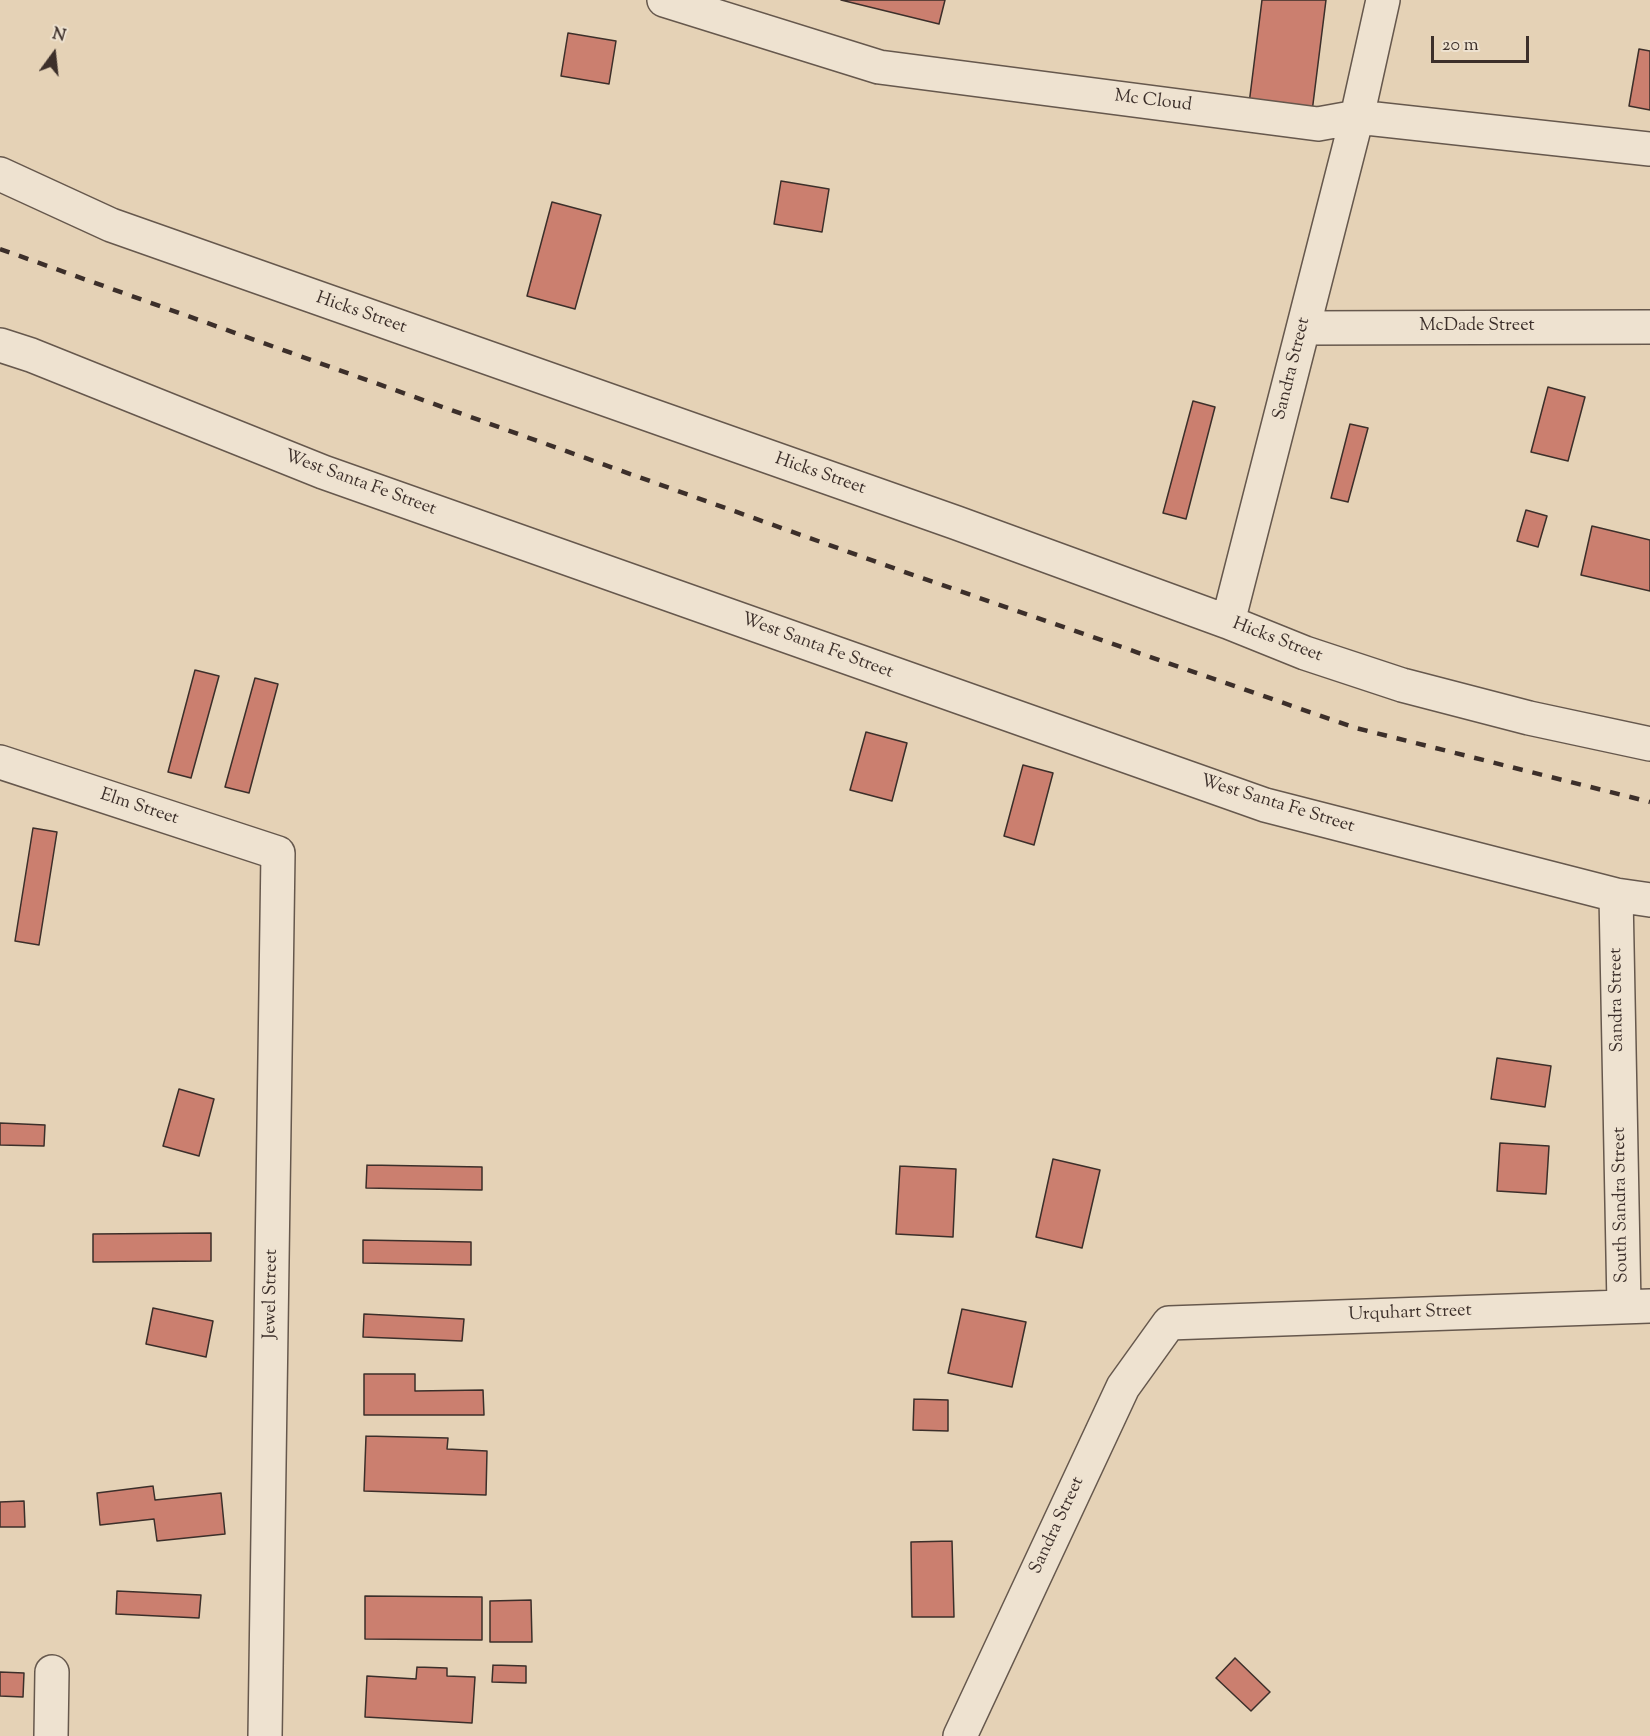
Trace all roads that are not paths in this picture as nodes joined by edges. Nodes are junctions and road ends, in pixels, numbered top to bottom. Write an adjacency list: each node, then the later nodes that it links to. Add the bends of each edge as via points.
1 (664, 0): 3 (street, Mc Cloud, via 879,67 1318,124)
2 (1383, 0): 3 (street, Sandra Street)
3 (1357, 117): 4 (street, Mc Cloud); 7 (street, Sandra Street)
4 (1650, 149)
5 (0, 174): 9 (street, Hicks Street, via 111,225)
6 (1650, 327): 7 (street, McDade Street)
7 (1304, 328): 9 (street, Sandra Street)
8 (0, 345): 13 (street, West Santa Fe Street, via 323,472 1265,805)
9 (1228, 622): 10 (street, Hicks Street, via 1305,653 1402,684 1529,718)
10 (1650, 744)
11 (0, 762): 12 (street, Elm Street)
12 (278, 853): 20 (street, Jewel Street)
13 (1616, 896): 14 (street, West Santa Fe Street); 15 (street, Sandra Street)
14 (1650, 900)
15 (1620, 1104): 16 (street, South Sandra Street)
16 (1637, 1306): 17 (street, Urquhart Street)
17 (1169, 1323): 21 (street, Sandra Street, via 1123,1387)
18 (52, 1672): 19 (street)
19 (51, 1736)
20 (265, 1736)
21 (960, 1736)

